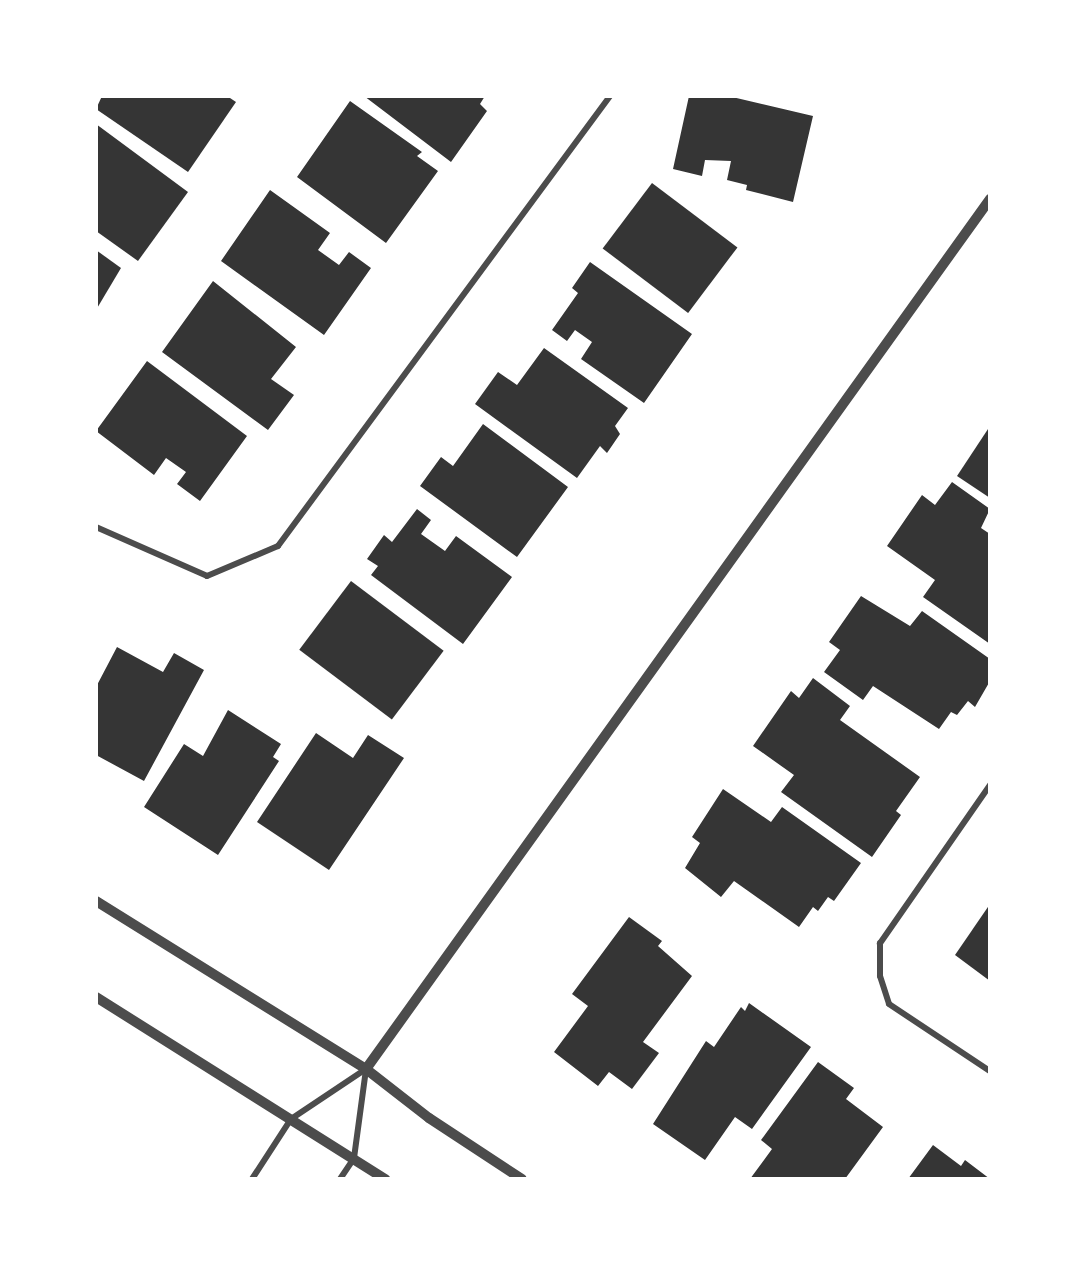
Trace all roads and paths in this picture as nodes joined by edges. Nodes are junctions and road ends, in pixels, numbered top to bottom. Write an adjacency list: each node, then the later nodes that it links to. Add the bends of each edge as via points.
1 (610, 96): 3 (street, via 278,546 207,576)
2 (990, 200): 7 (street)
3 (96, 527)
4 (990, 785): 8 (street, via 880,943 880,976 889,1004)
5 (96, 901): 7 (street)
6 (96, 997): 9 (street)
7 (366, 1069): 9 (street); 10 (street); 14 (street, via 429,1118)
8 (990, 1071)
9 (291, 1119): 10 (street); 11 (street)
10 (354, 1158): 12 (street); 13 (street)
11 (252, 1179)
12 (340, 1179)
13 (385, 1179)
14 (522, 1179)

